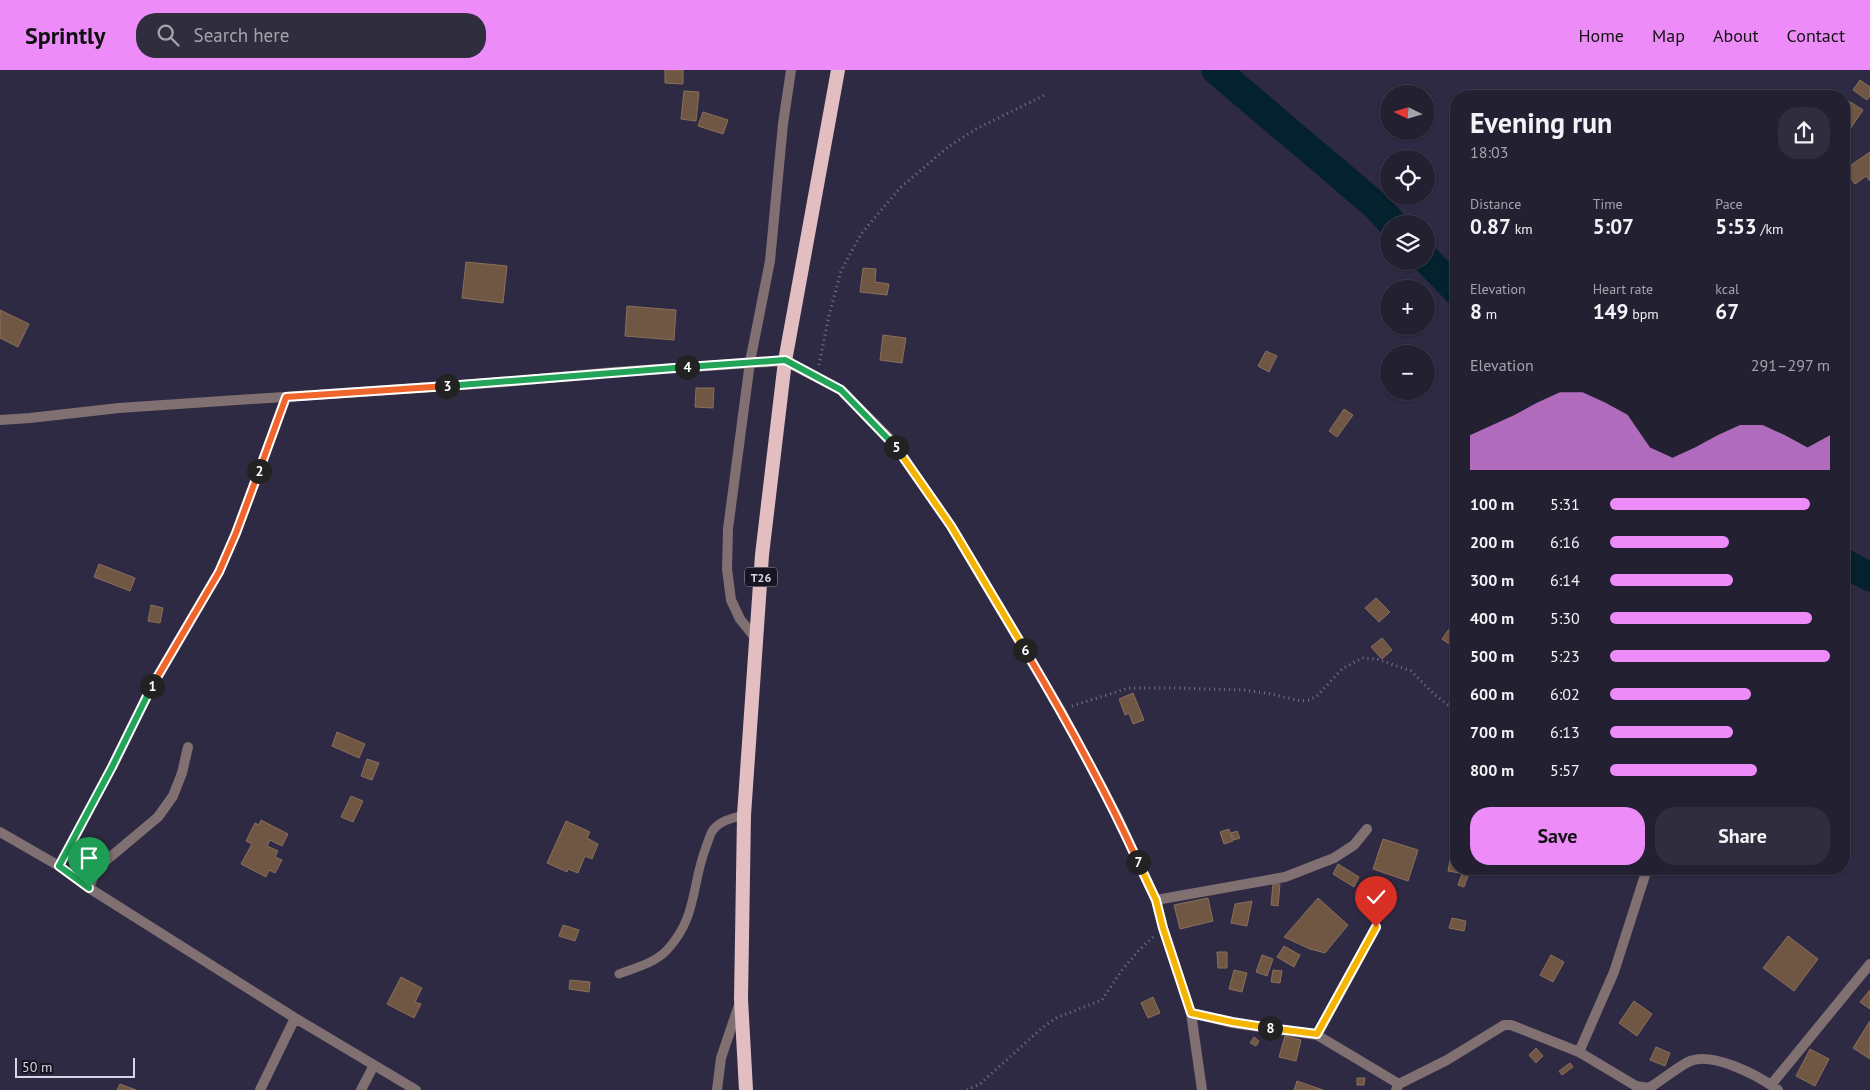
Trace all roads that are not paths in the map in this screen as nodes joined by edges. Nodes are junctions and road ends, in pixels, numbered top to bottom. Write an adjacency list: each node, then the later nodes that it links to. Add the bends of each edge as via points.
1 (791, 70): 4 (street, via 770,261)
2 (838, 70): 3 (highway, T26)
3 (785, 360): 4 (street); 6 (highway, T26, via 762,555); 13 (street, via 841,390 893,442 951,526 1061,710 1118,818)
4 (750, 362): 5 (street, via 119,408); 6 (street, via 728,529 728,569 732,600 740,619)
5 (0, 420)
6 (756, 639): 8 (highway, T26)
7 (188, 747): 12 (street, via 173,796 158,817 96,869)
8 (744, 815): 16 (lane, via 727,819 713,830 684,929 666,951 646,964); 17 (highway, T26)
9 (1367, 829): 13 (street, via 1354,845 1316,866 1285,876)
10 (0, 832): 12 (street, via 59,866)
11 (1645, 875): 21 (street, via 1614,972)
12 (89, 888): 19 (street)
13 (1156, 900): 18 (street)
14 (1376, 927): 20 (street)
15 (1870, 964): 24 (street)
16 (619, 974)
17 (741, 999): 28 (street, via 721,1058); 29 (highway, T26)
18 (1191, 1013): 20 (street); 30 (street)
19 (295, 1018): 22 (street); 25 (street)
20 (1317, 1034): 23 (street)
21 (1579, 1052): 23 (street, via 1511,1025 1504,1026); 24 (street, via 1636,1086 1649,1088 1689,1061 1703,1059 1729,1064)
22 (374, 1065): 26 (street); 27 (street)
23 (1397, 1087)
24 (1774, 1087)
25 (260, 1090)
26 (361, 1090)
27 (416, 1090)
28 (718, 1090)
29 (746, 1090)
30 (1202, 1090)

